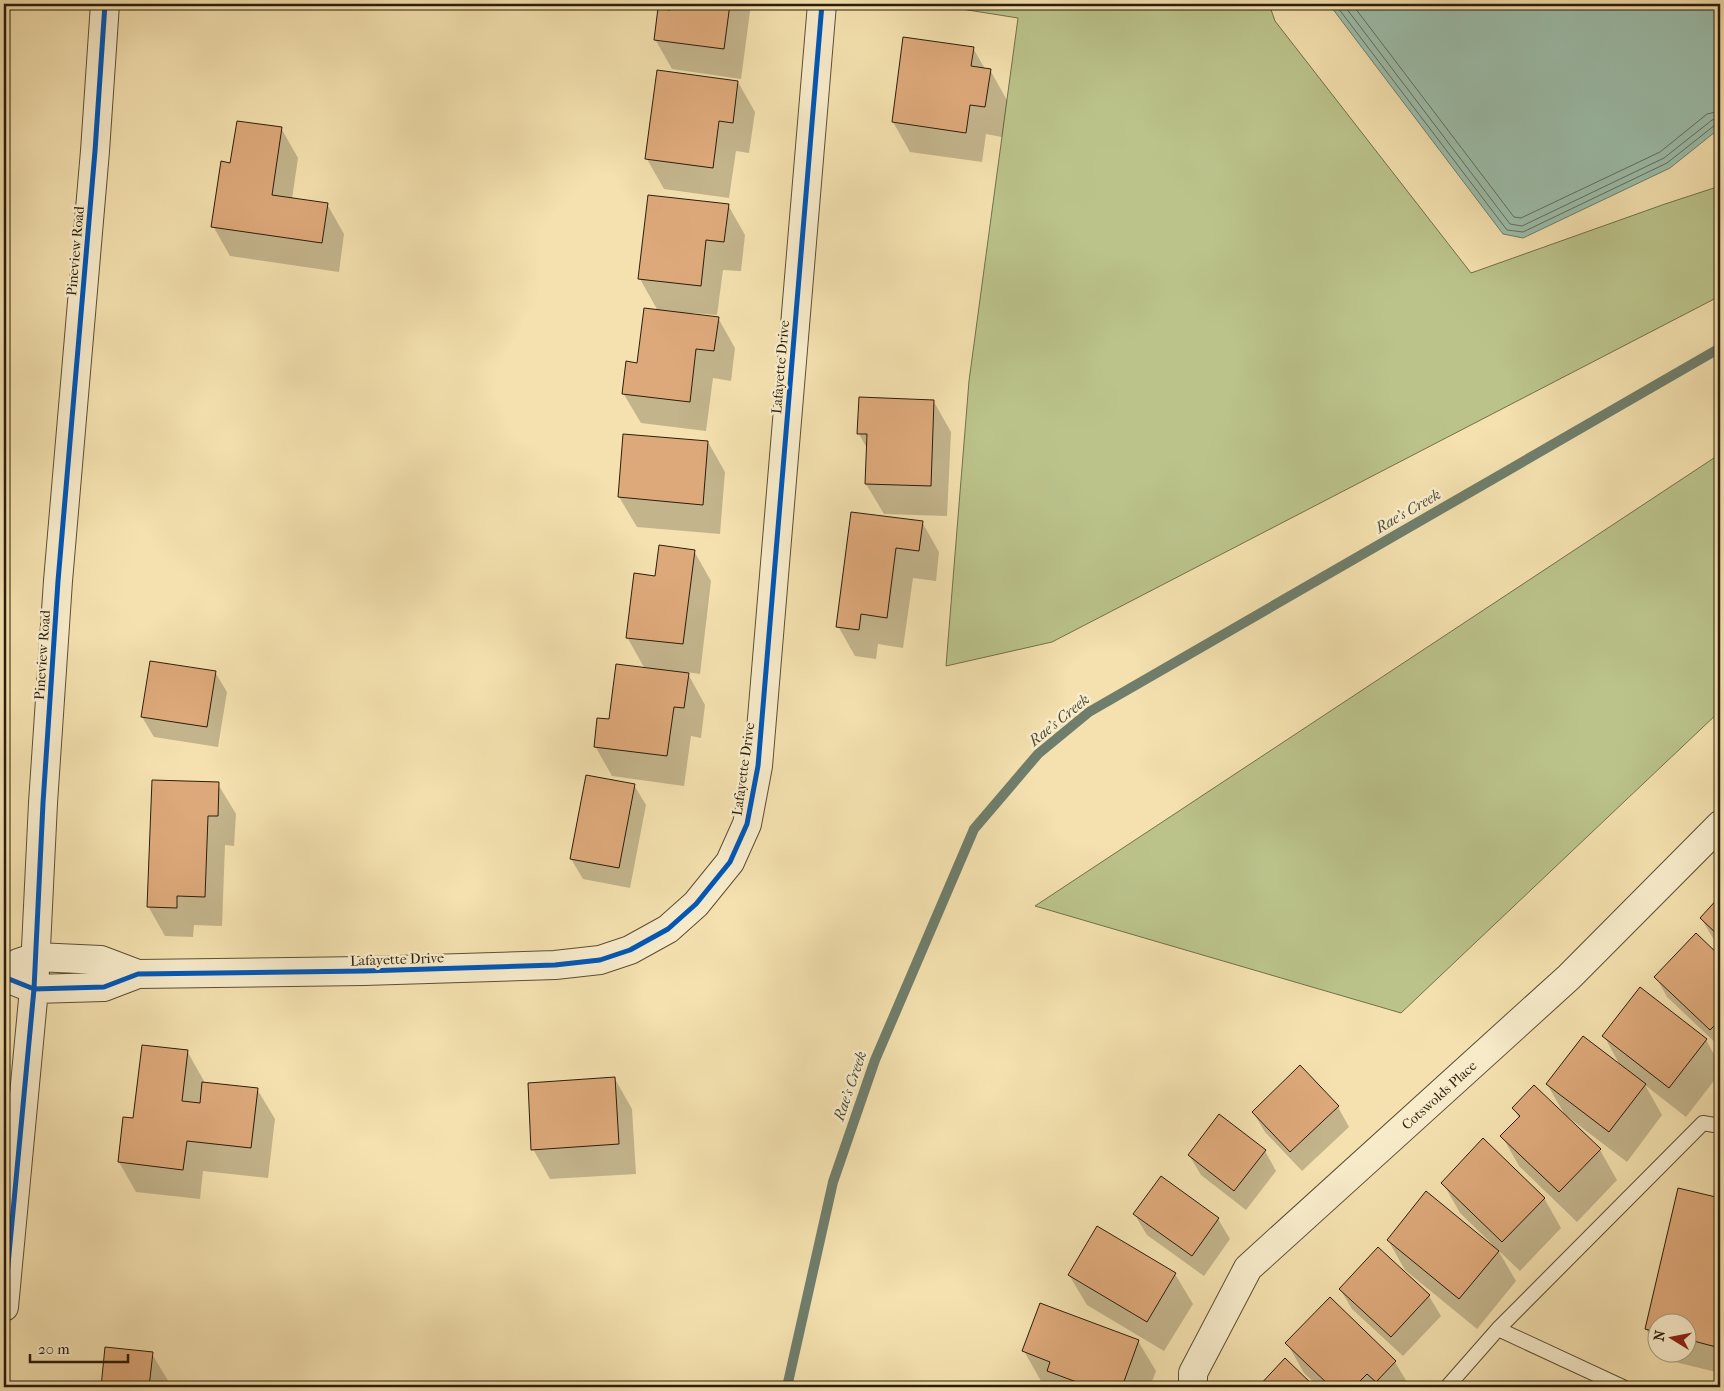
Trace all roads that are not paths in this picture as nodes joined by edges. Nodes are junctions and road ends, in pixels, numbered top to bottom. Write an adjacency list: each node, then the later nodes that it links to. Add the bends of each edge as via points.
1 (105, 4): 4 (street, Pineview Road, via 58,581 42,803)
2 (822, 4): 6 (street, Lafayette Drive, via 758,766 746,824 730,862 696,904 668,929 630,950 600,960 555,965 364,972)
3 (1720, 825): 12 (street, Cotswolds Place, via 1569,977 1248,1268 1193,1373)
4 (36, 957): 5 (street); 6 (street, Lafayette Drive, via 101,960); 8 (street, Pineview Road)
5 (4, 968)
6 (138, 974): 8 (street, Lafayette Drive, via 104,987)
7 (4, 977): 8 (street)
8 (34, 989): 10 (street, Pineview Road)
9 (1720, 1126): 11 (lane, via 1703,1123)
10 (4, 1308)
11 (1498, 1329): 13 (lane); 14 (lane)
12 (1193, 1387)
13 (1447, 1387)
14 (1623, 1387)

